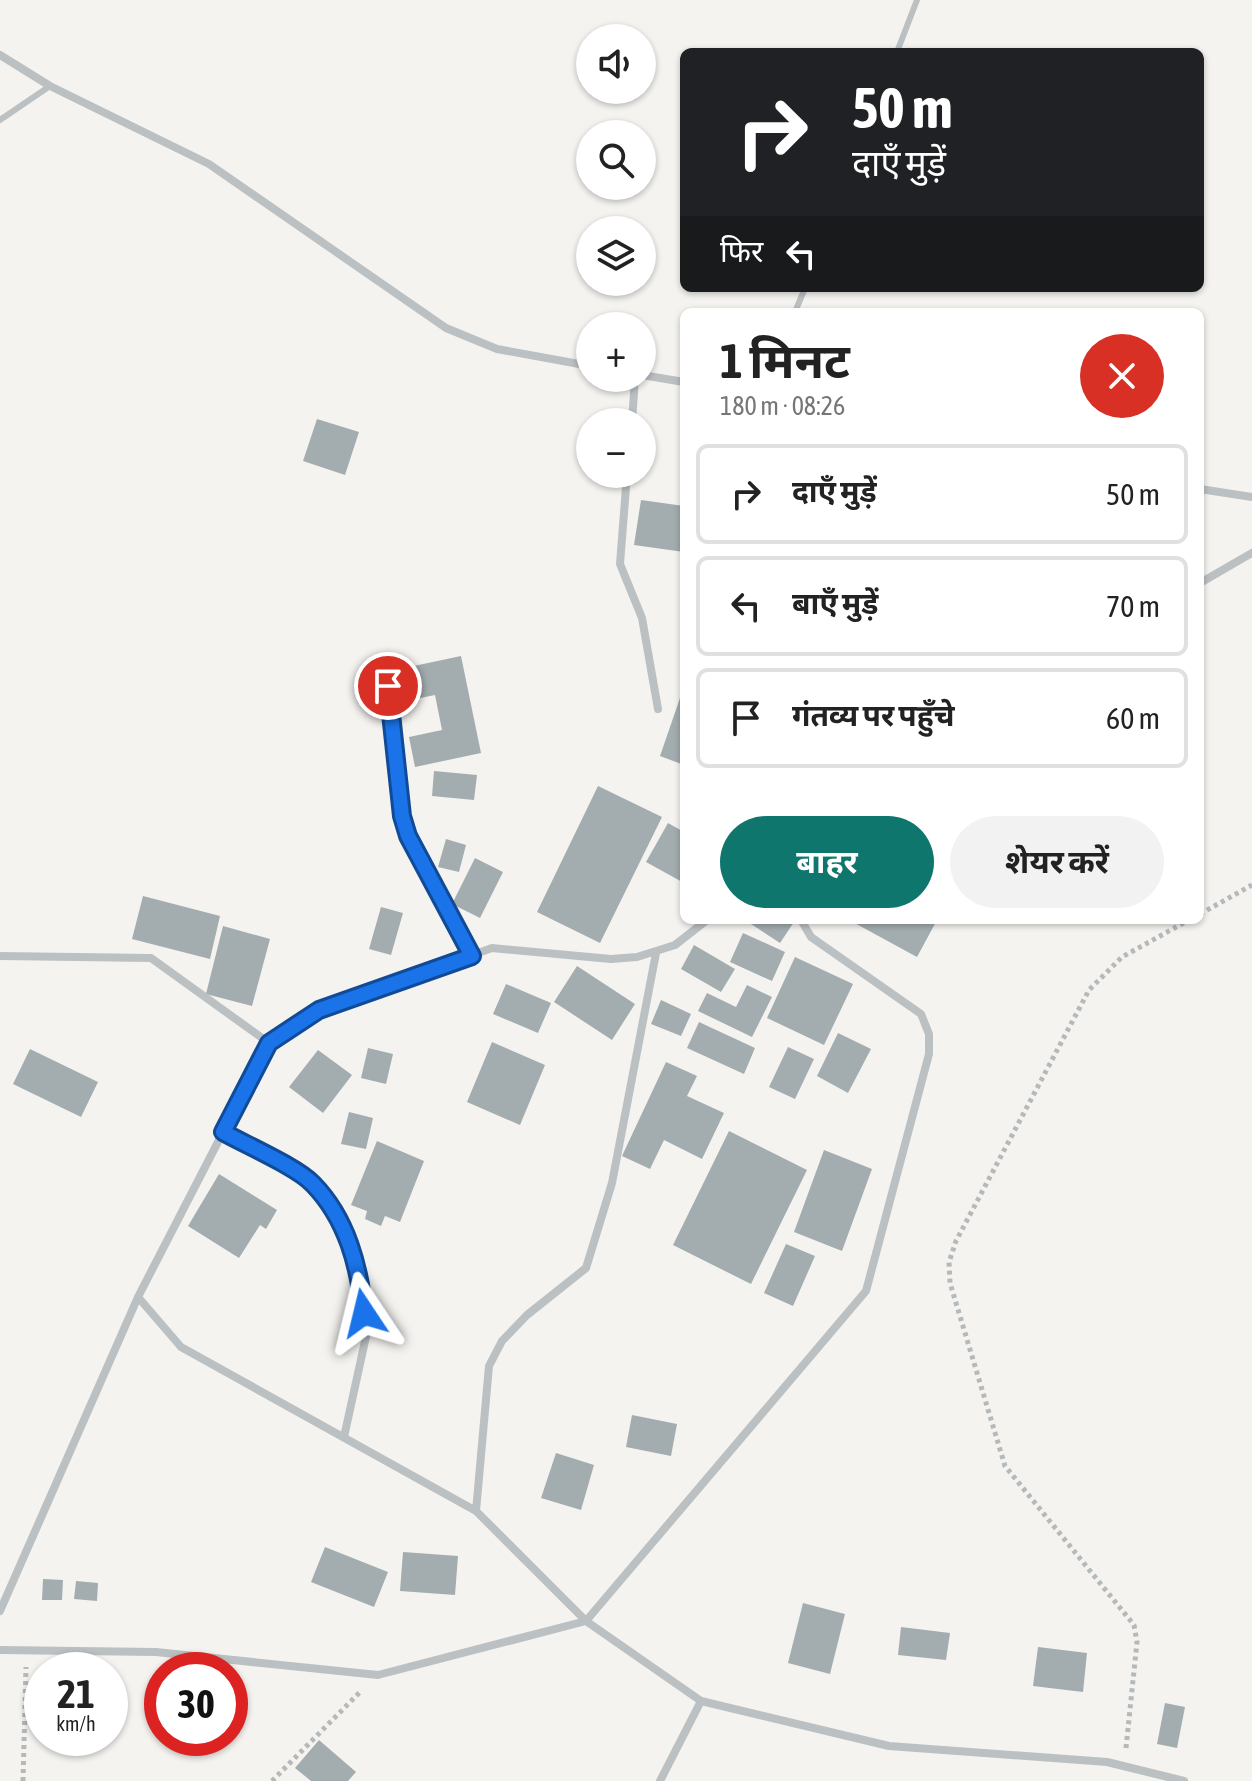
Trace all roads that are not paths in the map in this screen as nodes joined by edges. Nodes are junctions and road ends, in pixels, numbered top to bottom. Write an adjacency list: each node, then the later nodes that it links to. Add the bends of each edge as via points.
1 (917, 0): 2 (lane)
2 (899, 48)
3 (0, 55): 4 (street)
4 (50, 86): 5 (lane); 6 (street, via 209,164 446,328 497,349)
5 (0, 120)
6 (576, 363)
7 (656, 377): 8 (street)
8 (680, 381)
9 (626, 488): 15 (street, via 620,564 642,618)
10 (1204, 490): 11 (street)
11 (1252, 497)
12 (1252, 553): 13 (street)
13 (1204, 581)
14 (388, 686): 20 (street, via 408,836)
15 (658, 709)
16 (702, 924): 18 (street)
17 (803, 924): 27 (street, via 811,937 921,1014 929,1034 929,1054 866,1291)
18 (656, 953): 20 (street, via 611,959 492,948); 25 (street, via 612,1183 586,1268 527,1315 502,1341 489,1366)
19 (0, 956): 21 (street, via 151,958)
20 (472, 956): 21 (street, via 319,1010)
21 (269, 1043): 22 (street)
22 (223, 1132): 23 (street); 24 (street, via 312,1182 340,1220 354,1256 367,1332)
23 (138, 1297): 24 (street, via 181,1347); 26 (street)
24 (344, 1437): 25 (street)
25 (476, 1511): 27 (street)
26 (0, 1611)
27 (586, 1621): 28 (street, via 378,1675 156,1652); 29 (street)
28 (0, 1650)
29 (701, 1701): 30 (street); 31 (street, via 889,1746 1125,1765)
30 (660, 1781)
31 (1184, 1781)

